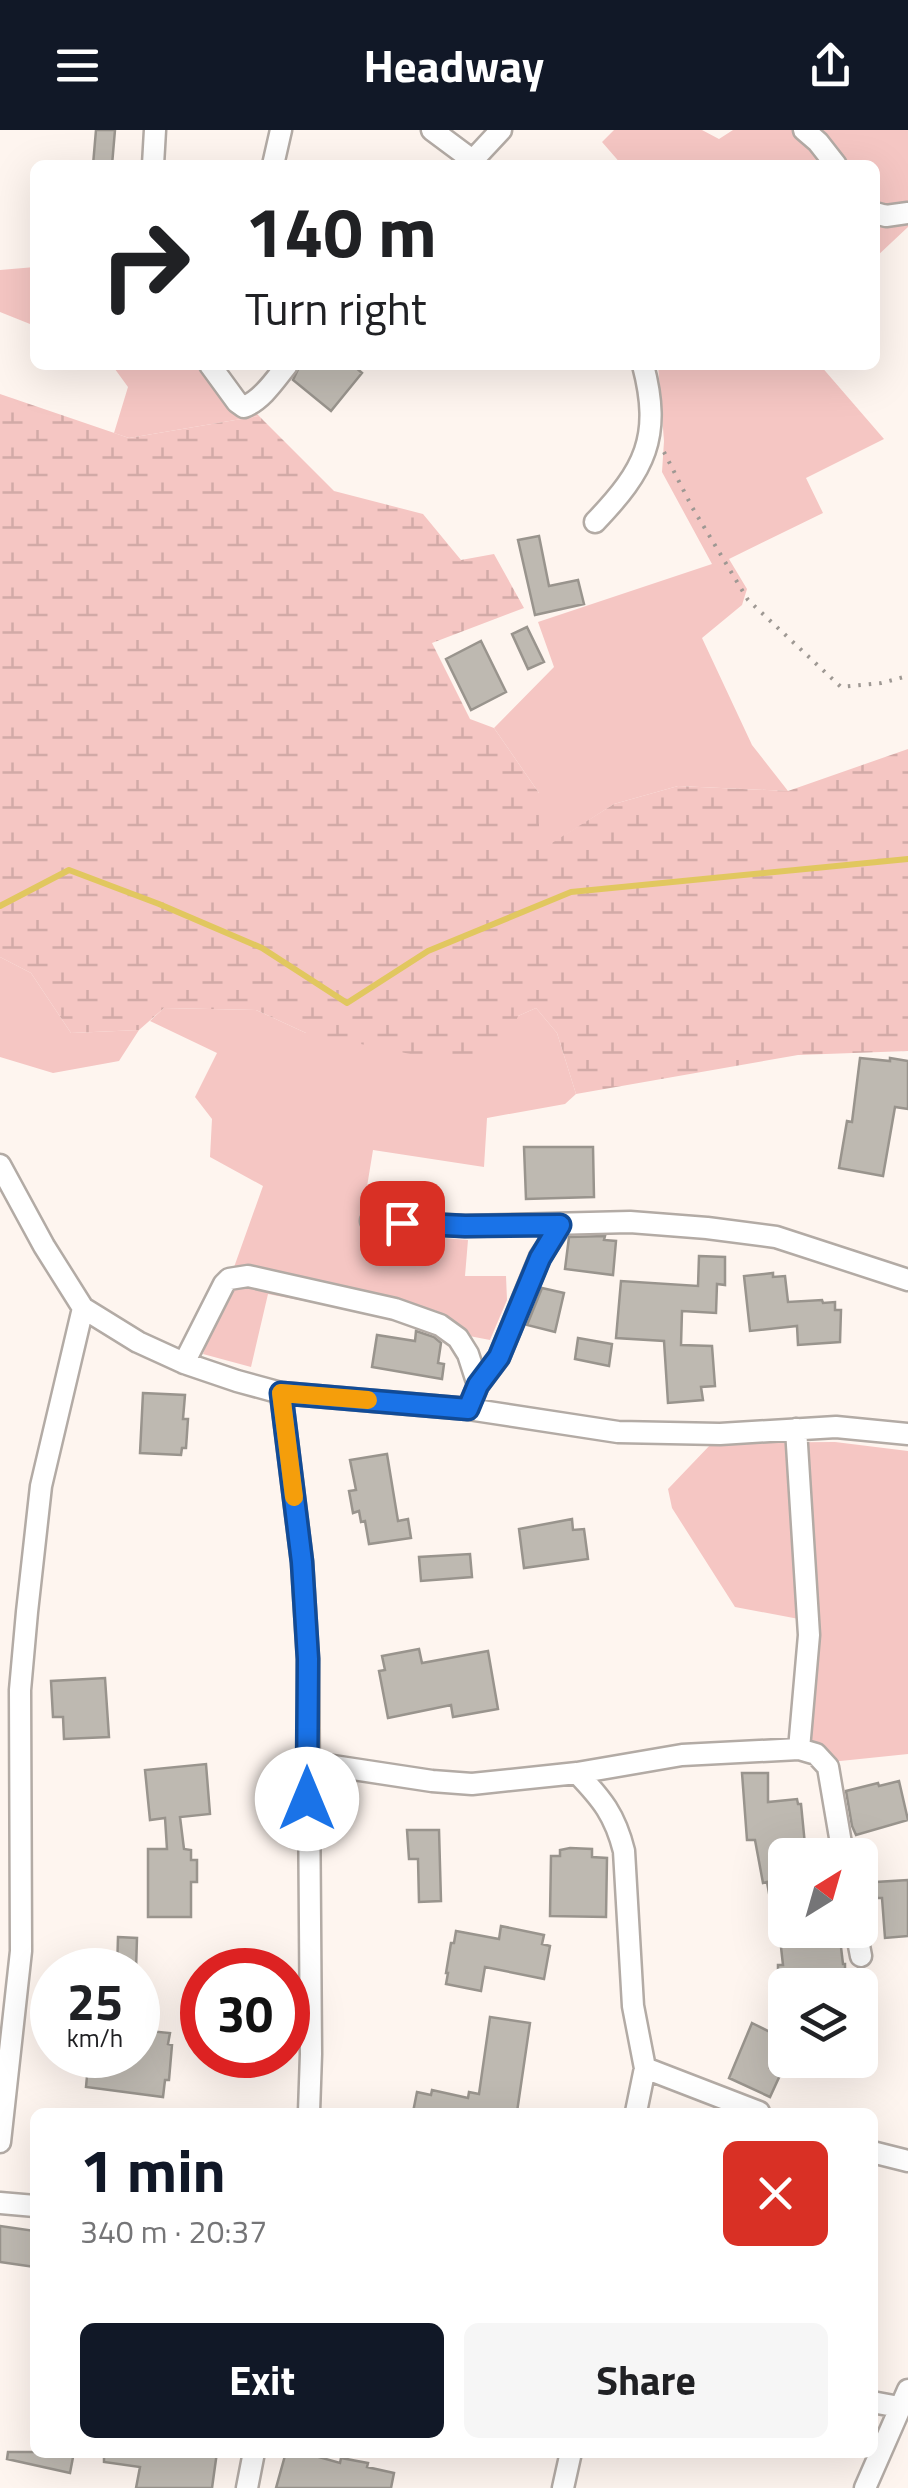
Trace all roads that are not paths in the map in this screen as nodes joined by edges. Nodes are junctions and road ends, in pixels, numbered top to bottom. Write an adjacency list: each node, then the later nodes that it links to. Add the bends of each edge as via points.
1 (156, 130): 6 (street)
2 (282, 130): 7 (street)
3 (432, 130): 8 (street)
4 (500, 130): 9 (street)
5 (804, 130): 10 (street)
6 (153, 160)
7 (274, 160)
8 (473, 160)
9 (478, 160)
10 (832, 160)
11 (908, 213): 12 (street)
12 (880, 214)
13 (214, 370): 14 (street, via 244,407)
14 (283, 370)
15 (644, 370): 16 (street, via 652,425 643,460)
16 (595, 522)
17 (2, 1173): 21 (street)
18 (371, 1221): 19 (street)
19 (560, 1225): 20 (street, via 630,1222 776,1238); 23 (street, via 499,1357)
20 (908, 1280)
21 (83, 1308): 22 (street); 38 (street, via 41,1486 20,1690 22,1951)
22 (184, 1363): 23 (street, via 224,1284 248,1276 440,1324 468,1354); 24 (street)
23 (478, 1385): 25 (street)
24 (281, 1393): 25 (street); 29 (street, via 302,1562)
25 (468, 1409): 26 (street, via 618,1432)
26 (796, 1429): 27 (street); 28 (street, via 809,1635)
27 (908, 1434)
28 (799, 1749): 30 (street, via 682,1756); 31 (street, via 828,1767)
29 (307, 1762): 30 (street, via 472,1784); 35 (street)
30 (576, 1773): 34 (street, via 604,1802 624,1850 632,2006)
31 (840, 1838)
32 (859, 1948): 33 (street)
33 (861, 1956)
34 (645, 2068): 36 (street); 37 (street)
35 (309, 2108)
36 (637, 2108)
37 (749, 2108)
38 (0, 2142)
39 (878, 2154): 40 (street)
40 (908, 2162)
41 (0, 2203): 42 (street)
42 (30, 2206)
43 (904, 2398): 44 (street); 49 (street)
44 (878, 2401)
45 (253, 2458): 47 (street)
46 (570, 2458): 48 (street)
47 (248, 2488)
48 (563, 2488)
49 (865, 2488)

